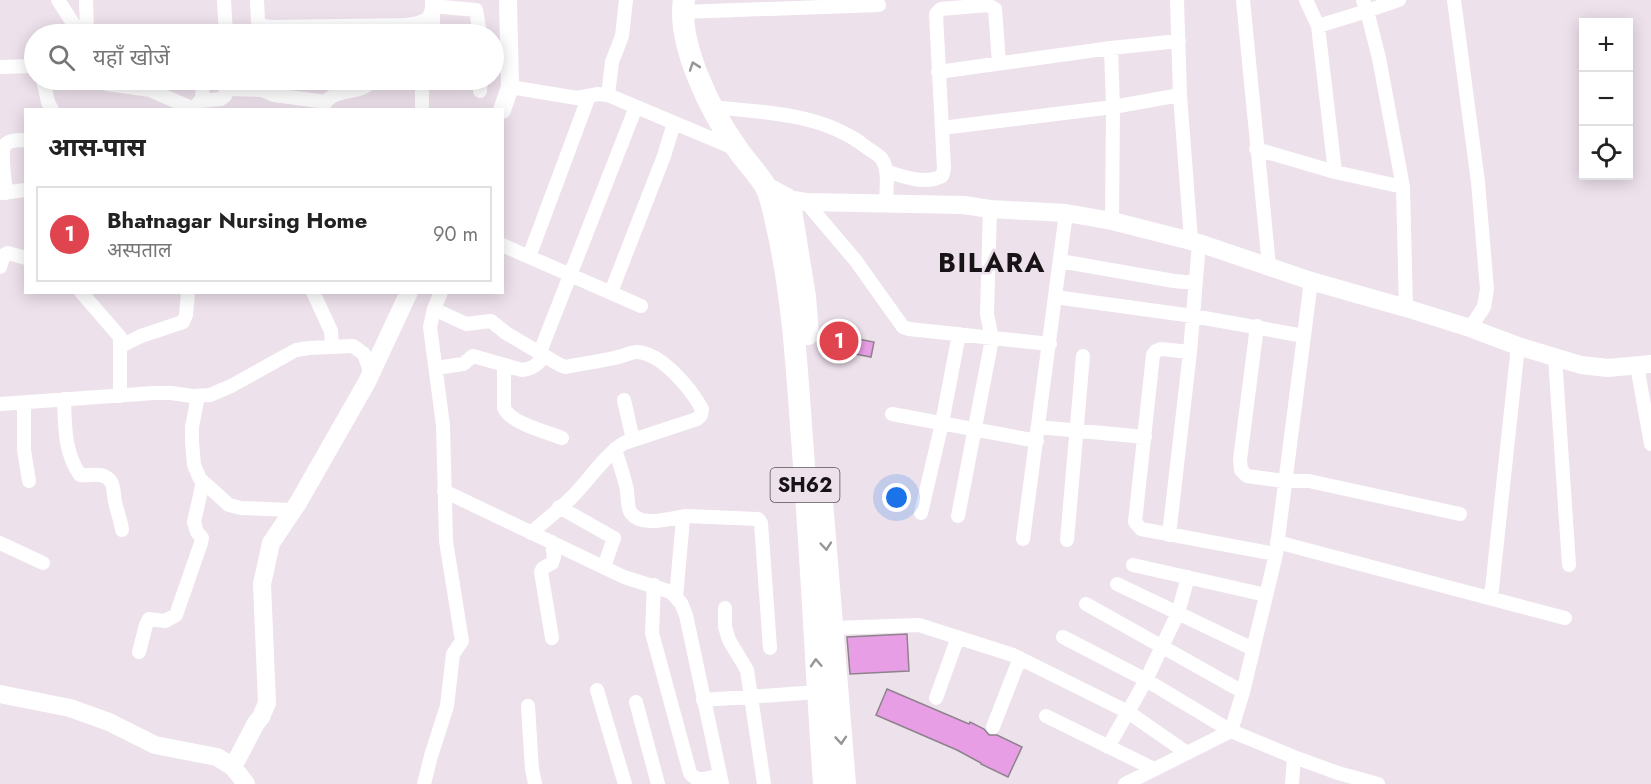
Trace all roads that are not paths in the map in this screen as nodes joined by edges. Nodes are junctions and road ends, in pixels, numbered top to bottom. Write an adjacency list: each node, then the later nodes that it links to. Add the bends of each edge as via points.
1 (58, 0): 17 (street)
2 (86, 0): 18 (street)
3 (224, 0): 19 (street)
4 (257, 0): 20 (street, via 256,15)
5 (508, 0): 31 (street)
6 (626, 0): 39 (street)
7 (1177, 0): 25 (street)
8 (1243, 0): 54 (street)
9 (1306, 0): 24 (street)
10 (1399, 0): 14 (street)
11 (1454, 0): 88 (street, via 1478,182 1487,289 1484,307)
12 (461, 4): 15 (street); 23 (street, via 476,10)
13 (879, 5): 16 (street)
14 (1365, 5): 24 (street); 57 (street)
15 (432, 6): 21 (street, via 429,18); 22 (street)
16 (683, 6): 45 (main road, SH62, one-way to 16, via 693,64)
17 (74, 24)
18 (87, 24)
19 (225, 24)
20 (260, 24)
21 (410, 24)
22 (433, 24)
23 (478, 24)
24 (1318, 26): 56 (street)
25 (1179, 41): 26 (street); 40 (street)
26 (1111, 48): 27 (street); 46 (street)
27 (999, 63): 30 (street); 30 (street, via 995,9 988,5 941,9 935,21)
28 (24, 66): 29 (street)
29 (0, 67)
30 (938, 72): 51 (street)
31 (510, 87): 41 (street, via 578,98); 49 (street)
32 (45, 90): 47 (street)
33 (150, 90): 42 (street)
34 (201, 90): 42 (street)
35 (226, 90): 42 (street, via 220,99)
36 (262, 90): 43 (street)
37 (350, 90): 43 (street, via 341,92)
38 (422, 90): 48 (street)
39 (608, 95): 41 (street); 44 (street)
40 (1180, 95): 46 (street); 66 (street)
41 (588, 96): 69 (street)
42 (198, 106)
43 (324, 106)
44 (636, 107): 50 (street); 73 (street)
45 (711, 107): 53 (main road, SH62); 55 (street, via 809,120 852,136 880,158)
46 (1113, 107): 51 (street); 65 (street)
47 (51, 108)
48 (422, 108)
49 (503, 108)
50 (674, 123): 53 (street); 76 (street)
51 (942, 128): 55 (street, via 942,176 924,180)
52 (24, 140): 60 (street, via 5,145)
53 (736, 148): 58 (main road, SH62)
54 (1256, 148): 56 (street); 71 (street)
55 (886, 171): 62 (street)
56 (1335, 172): 57 (street)
57 (1403, 187): 84 (street)
58 (766, 188): 61 (main road); 163 (main road, SH62, one-way to 58, via 796,354 786,272)
59 (24, 190): 60 (street)
60 (3, 193)
61 (796, 200): 62 (street); 89 (street, via 856,261 903,327); 152 (main road, one-way to 152, via 791,210 805,297)
62 (886, 203): 63 (street)
63 (990, 209): 64 (street); 91 (street, via 987,314)
64 (1066, 213): 65 (street); 70 (street)
65 (1112, 221): 66 (street)
66 (1195, 241): 71 (street); 75 (street)
67 (504, 246): 69 (street)
68 (24, 257): 72 (street, via 8,253)
69 (529, 257): 73 (street)
70 (1060, 261): 75 (street); 82 (street)
71 (1269, 266): 74 (street)
72 (0, 267)
73 (571, 274): 76 (street); 97 (street)
74 (1311, 281): 84 (street); 90 (street)
75 (1196, 283): 86 (street)
76 (611, 292): 83 (street)
77 (83, 294): 93 (street, via 120,337)
78 (188, 294): 93 (street, via 183,322)
79 (314, 294): 94 (street, via 331,331)
80 (408, 294): 103 (street)
81 (440, 294): 85 (street)
82 (1055, 297): 86 (street); 92 (street)
83 (641, 306)
84 (1406, 308): 88 (street)
85 (434, 309): 97 (street, via 466,324 491,321); 102 (street, via 430,327)
86 (1193, 316): 87 (street); 96 (street)
87 (1257, 326): 90 (street); 121 (street, via 1241,470 1247,476)
88 (1470, 328): 95 (street)
89 (959, 334): 91 (street); 111 (street)
90 (1304, 336): 121 (street)
91 (992, 339): 92 (street); 112 (street)
92 (1050, 344): 114 (street)
93 (121, 346): 104 (street)
94 (332, 346): 103 (street, via 360,350); 105 (street, via 296,350 231,386)
95 (1518, 346): 99 (street); 147 (street)
96 (1190, 352): 115 (street, via 1156,351); 132 (street)
97 (542, 354): 100 (street, via 535,366 528,369); 117 (street, via 566,367 635,352 671,370 699,403 701,415)
98 (1083, 356): 113 (street)
99 (1555, 357): 101 (street, via 1597,368); 140 (street)
100 (504, 365): 102 (street, via 473,356 463,364); 116 (street, via 506,413)
101 (1644, 365): 118 (street)
102 (436, 368): 123 (street, via 443,425)
103 (371, 374): 125 (street)
104 (120, 396): 105 (street); 106 (street)
105 (198, 396): 122 (street, via 192,442 194,465)
106 (64, 399): 108 (street); 130 (street, via 66,441 76,469 80,474 109,479)
107 (624, 400): 117 (street)
108 (24, 403): 109 (street); 120 (street, via 24,450)
109 (1, 407)
110 (892, 414): 111 (street)
111 (942, 423): 112 (street); 126 (street)
112 (975, 429): 114 (street); 129 (street)
113 (1077, 431): 114 (street); 115 (street); 134 (street)
114 (1038, 434): 133 (street)
115 (1144, 437): 132 (street, via 1135,522 1141,529)
116 (562, 438)
117 (633, 440): 119 (street)
118 (1651, 444)
119 (615, 448): 124 (street, via 570,500); 128 (street, via 633,515 652,521)
120 (29, 481)
121 (1284, 481): 127 (street, via 1309,481); 137 (street)
122 (203, 482): 125 (street, via 229,505); 159 (street, via 195,522 201,543 176,615 165,621 149,620)
123 (444, 491): 131 (street); 182 (street, via 446,541 462,641 453,654 447,706)
124 (559, 507): 131 (street); 141 (street, via 614,538)
125 (293, 510): 178 (street, via 271,543 262,584 267,703)
126 (921, 513)
127 (1460, 514)
128 (686, 516): 146 (street, via 682,523); 157 (street, via 758,519 761,523)
129 (958, 516)
130 (122, 530)
131 (531, 532): 135 (street)
132 (1169, 535): 137 (street)
133 (1023, 540)
134 (1067, 540)
135 (552, 542): 141 (street); 155 (street, via 552,563 541,572)
136 (0, 543): 138 (street)
137 (1276, 548): 145 (street); 147 (street)
138 (43, 563)
139 (1133, 565): 142 (street)
140 (1569, 566)
141 (604, 567): 144 (street)
142 (1188, 577): 145 (street); 150 (street)
143 (1117, 584): 150 (street)
144 (654, 585): 146 (street); 180 (street, via 652,633 690,773 698,780)
145 (1266, 595): 158 (street)
146 (676, 597): 168 (street, via 686,615)
147 (1491, 598): 151 (street)
148 (1086, 604): 156 (street)
149 (725, 608): 166 (street, via 727,634 745,663)
150 (1178, 613): 156 (street); 158 (street)
151 (1565, 618)
152 (833, 628): 153 (street, via 919,624); 188 (main road, one-way to 188)
153 (958, 637): 160 (street); 167 (street)
154 (1063, 637): 161 (street)
155 (552, 638)
156 (1161, 646): 161 (street); 164 (street)
157 (770, 648)
158 (1253, 649): 164 (street)
159 (139, 652)
160 (1020, 658): 171 (street); 173 (street)
161 (1146, 680): 171 (street); 174 (street)
162 (597, 690): 184 (street)
163 (818, 692): 166 (street); 187 (main road, SH62)
164 (1243, 692): 174 (street)
165 (0, 694): 178 (street, via 70,708 155,745 217,757)
166 (751, 697): 168 (street); 186 (street)
167 (936, 698)
168 (703, 700): 180 (street)
169 (636, 702): 185 (street)
170 (528, 705): 183 (street)
171 (1128, 712): 175 (street); 176 (street)
172 (1046, 717): 175 (street)
173 (993, 727)
174 (1231, 731): 176 (street); 177 (street)
175 (1108, 747): 179 (street)
176 (1187, 753): 179 (street)
177 (1294, 757): 190 (street); 191 (street)
178 (233, 767): 181 (street)
179 (1154, 770): 189 (street)
180 (721, 779)
181 (246, 784)
182 (424, 784)
183 (535, 784)
184 (625, 784)
185 (658, 784)
186 (764, 784)
187 (824, 784)
188 (844, 784)
189 (1125, 784)
190 (1292, 784)
191 (1378, 784)

